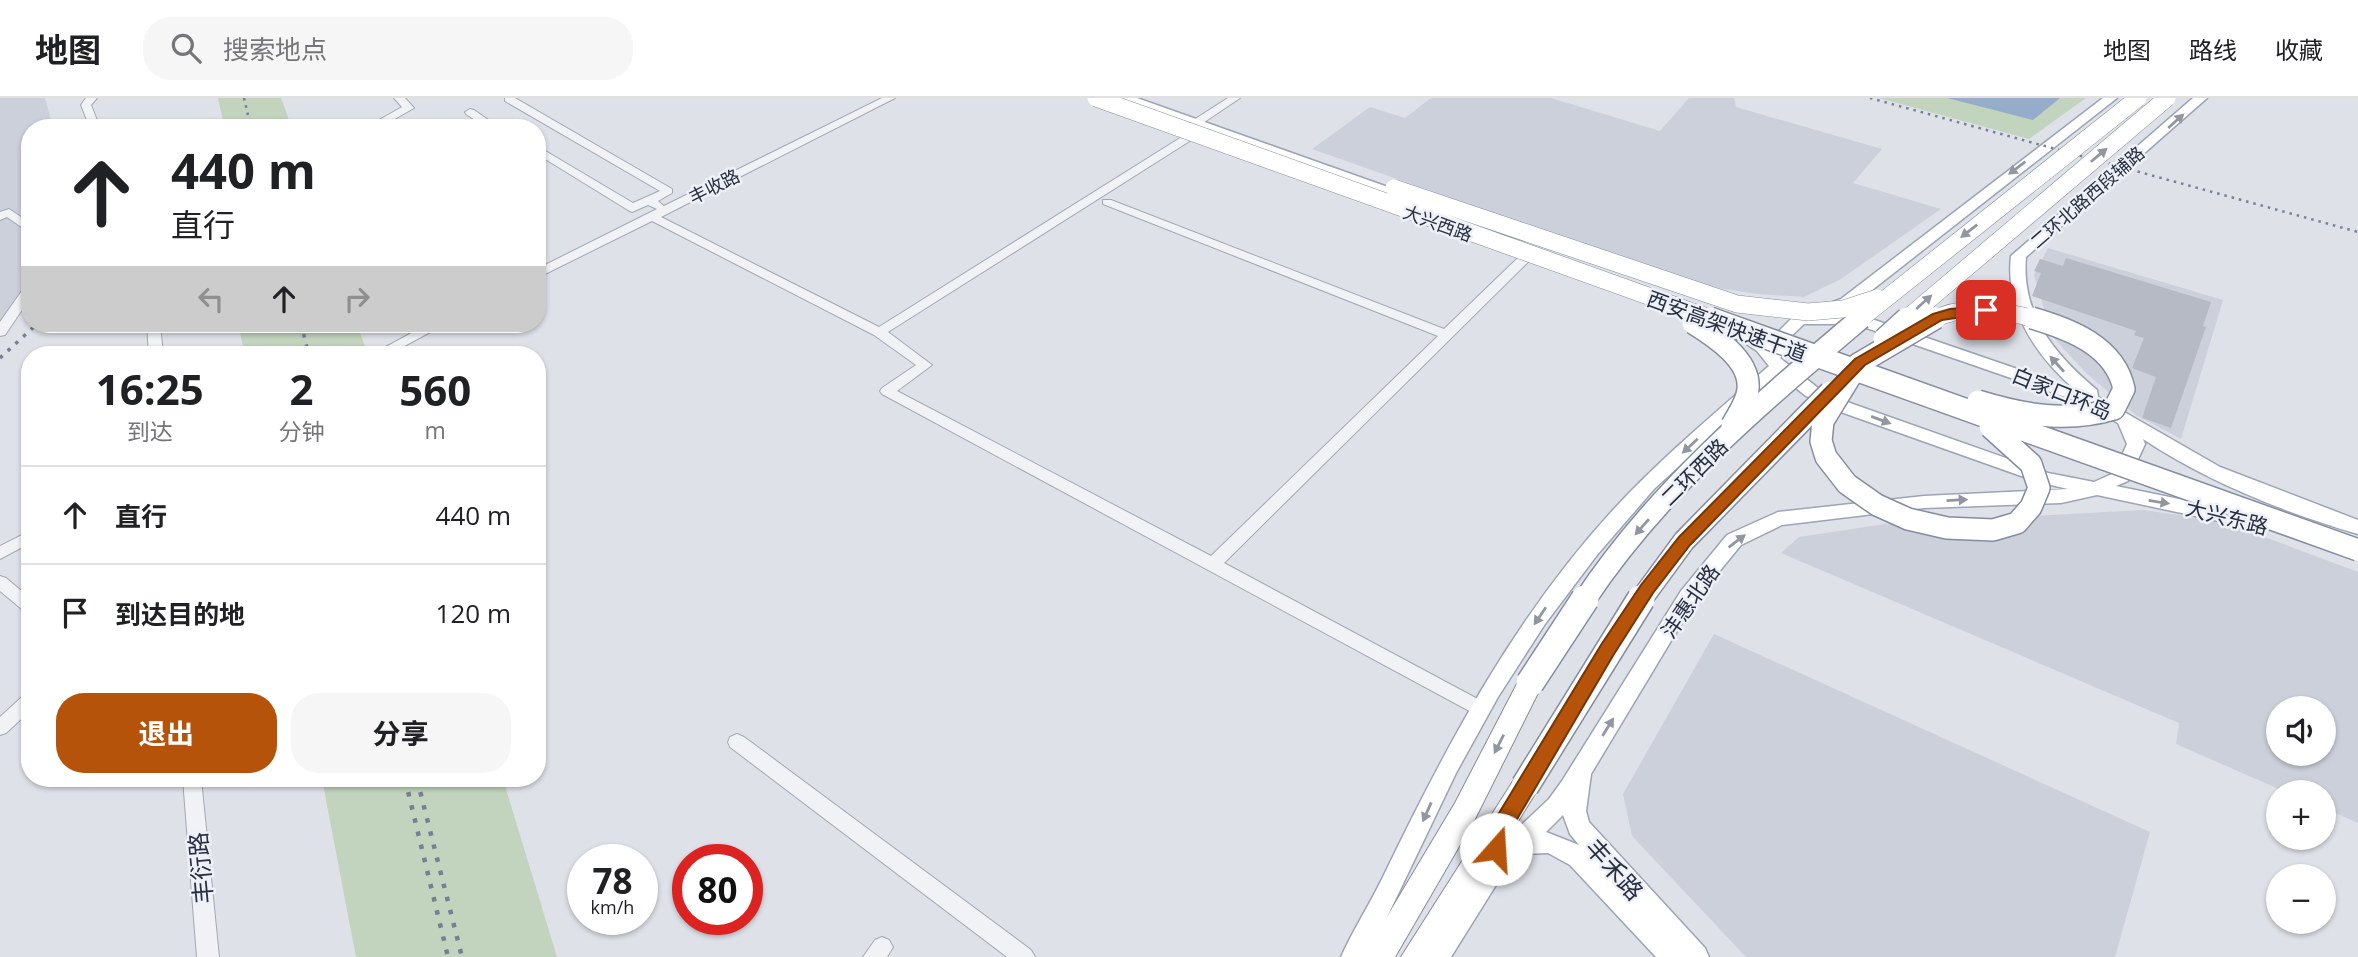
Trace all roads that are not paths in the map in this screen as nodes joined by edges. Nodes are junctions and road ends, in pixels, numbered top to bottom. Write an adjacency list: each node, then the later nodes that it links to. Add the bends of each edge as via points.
1 (92, 98): 15 (street, via 86,105)
2 (399, 98): 16 (street, via 410,108)
3 (890, 98): 25 (street, 丰收路)
4 (1086, 98): 20 (main road, 大兴西路)
5 (1096, 98): 22 (highway, 西安高架快速干道, bridge)
6 (1114, 98): 22 (highway, 西安高架快速干道)
7 (1125, 98): 20 (main road, 大兴西路)
8 (1235, 98): 20 (street)
9 (2111, 98): 33 (main road, one-way to 33, via 1847,302)
10 (2138, 98): 31 (highway, 二环西路, one-way to 31, bridge)
11 (2167, 98): 39 (highway, 二环西路, one-way to 11, bridge, via 1929,297)
12 (2202, 98): 43 (main road, 二环北路西段辅路, one-way to 12, via 2042,348 2014,276 2019,256)
13 (509, 99): 18 (street)
14 (470, 112): 17 (street)
15 (91, 119)
16 (388, 119)
17 (481, 119)
18 (544, 119)
19 (546, 120): 23 (street, via 668,191)
20 (1194, 129): 29 (main road, 大兴西路); 33 (main road, 大兴西路, via 1714,302); 35 (street)
21 (546, 155): 23 (street, via 632,208)
22 (1272, 156): 31 (highway, bridge, via 1413,194 1673,284 1758,307 1814,312 1854,306); 41 (highway, 西安高架快速干道, bridge); 42 (highway, 西安高架快速干道, bridge); 45 (highway, bridge, via 1395,213 1677,314 1718,340 1742,367 1749,387 1731,428)
23 (649, 201): 25 (street)
24 (1107, 202): 37 (street)
25 (666, 210): 27 (street, 丰收路)
26 (0, 216): 28 (street, via 9,212)
27 (653, 217): 30 (street, 丰收路); 35 (street)
28 (21, 222)
29 (1528, 255): 37 (street); 40 (main road, 大兴西路, via 1737,330 1763,348)
30 (546, 270)
31 (1906, 280): 45 (highway, 二环西路, bridge, via 1766,399)
32 (21, 301): 34 (street)
33 (1800, 319): 40 (main road, via 1775,343); 43 (main road, 白家口环岛, via 1857,318)
34 (0, 332)
35 (879, 332): 53 (street, via 925,365 887,391)
36 (421, 333): 38 (street)
37 (1447, 335): 53 (street)
38 (395, 346)
39 (1860, 362): 41 (highway, bridge, via 1950,313 2005,312 2053,325 2095,345 2119,370 2124,389 2114,409 2084,419 2033,416); 42 (highway, bridge, via 1822,422 1822,442 1840,477 1868,500 1907,519 1971,531 2016,524 2029,511 2039,488 2031,464 1988,426); 62 (highway, 二环西路, bridge, via 1685,541 1647,589 1525,786)
40 (1778, 367): 46 (main road, one-way to 46, via 1812,392 1844,407); 57 (main road, one-way to 57, via 1648,485 1569,575)
41 (1934, 391): 49 (highway, 西安高架快速干道)
42 (1910, 392): 50 (highway, 西安高架快速干道, bridge)
43 (2108, 408): 44 (main road, 白家口环岛)
44 (2126, 422): 46 (main road, 白家口环岛, via 2136,444 2121,477); 47 (main road, 大兴东路, via 2232,480)
45 (1684, 478): 64 (highway, 二环西路, one-way to 64, bridge, via 1604,572 1530,682 1465,811)
46 (2092, 490): 52 (main road, 大兴东路, one-way to 52, via 2229,514); 60 (main road, 沣惠北路, one-way to 46, via 1688,596 1734,540 1778,519 1924,502 2061,497)
47 (2358, 527)
48 (21, 541): 51 (street)
49 (2358, 541)
50 (2358, 550)
51 (0, 553)
52 (2358, 558)
53 (1213, 564): 57 (street)
54 (0, 582): 55 (street)
55 (21, 600)
56 (21, 708): 58 (street)
57 (1481, 709): 67 (main road, one-way to 67, via 1447,768 1392,890)
58 (0, 728)
59 (737, 741): 66 (street)
60 (1584, 766): 62 (main road, 沣惠北路, via 1557,806); 73 (main road, 丰禾路, via 1574,811 1578,827)
61 (193, 787): 65 (street, 丰衍路)
62 (1509, 836): 63 (highway); 70 (highway, 二环西路); 72 (main road, 丰禾路, via 1551,842 1579,857)
63 (1492, 869): 71 (main road)
64 (1403, 915): 68 (highway); 69 (highway, 二环西路)
65 (208, 957)
66 (1024, 957)
67 (1353, 957)
68 (1369, 957)
69 (1378, 957)
70 (1416, 957)
71 (1436, 957)
72 (1673, 957)
73 (1696, 957)

